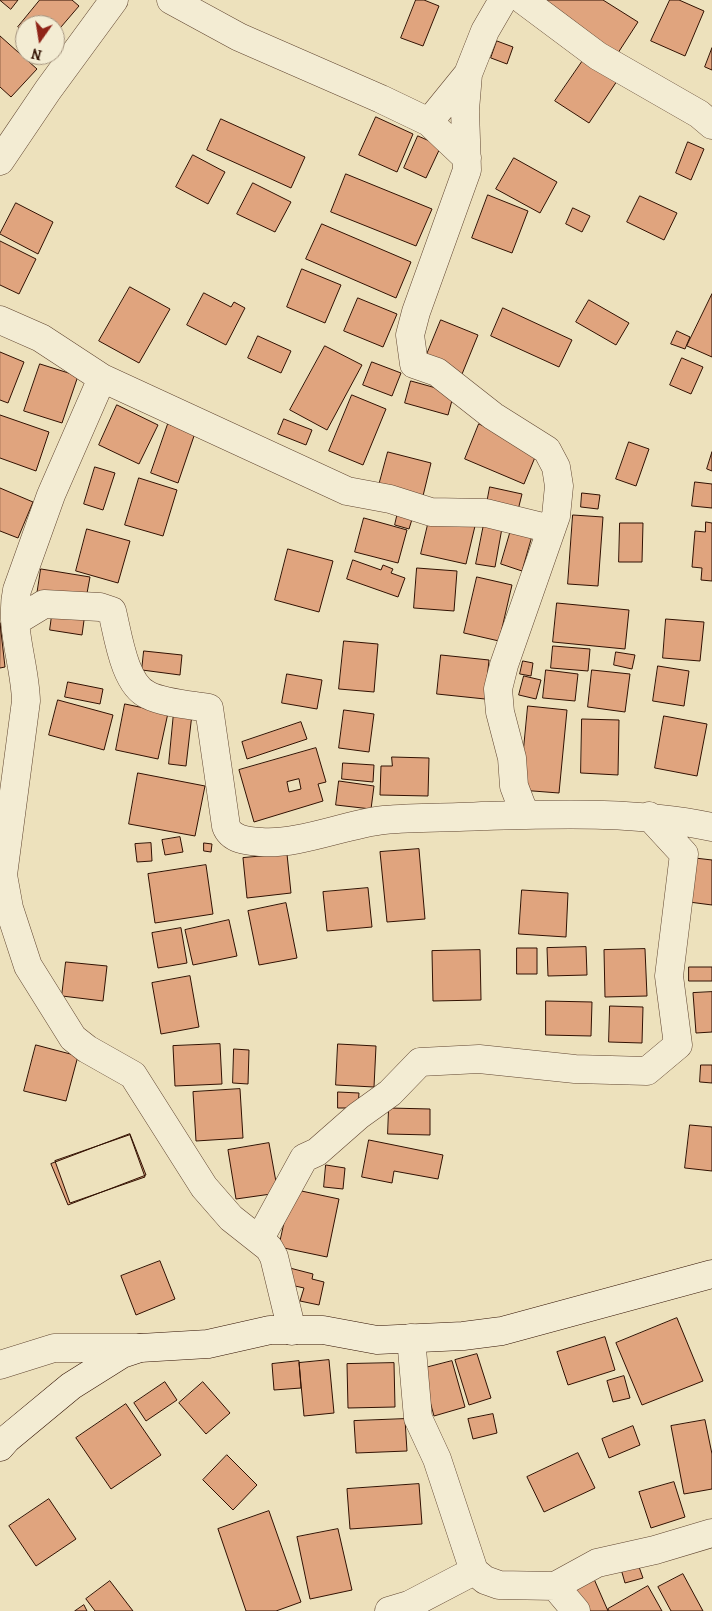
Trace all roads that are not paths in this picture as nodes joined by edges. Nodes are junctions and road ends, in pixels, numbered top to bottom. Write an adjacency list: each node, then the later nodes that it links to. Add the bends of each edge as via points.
1 (114, 0): 9 (street)
2 (170, 0): 6 (street, via 239,37)
3 (503, 0): 5 (street, via 485,31)
4 (523, 0): 7 (street, via 598,56)
5 (468, 74): 6 (street); 8 (street, via 465,110)
6 (429, 122): 8 (street)
7 (712, 124)
8 (467, 158): 12 (street, via 462,188 410,335 414,364 437,372 492,416 546,450 556,467 559,486 556,516)
9 (0, 161)
10 (0, 320): 11 (street, via 41,338)
11 (102, 378): 12 (street, via 347,491 390,499 431,512 486,513); 13 (street, via 51,495 17,590)
12 (551, 529): 14 (street, via 498,689 500,712 512,758 514,786)
13 (16, 621): 14 (street, via 44,604 100,607 112,611 130,676 138,690 149,696 209,708 226,826 236,837 262,842 287,840 383,820); 17 (street, via 26,676 26,701 3,874 9,908 28,966 73,1038 87,1050 134,1075 204,1187 231,1218)
14 (525, 815): 15 (street)
15 (649, 816): 16 (street); 17 (street, via 684,854 669,976 678,1045 646,1071 575,1069 479,1059 420,1062 390,1093 317,1152 304,1158)
16 (712, 827)
17 (259, 1240): 19 (street, via 274,1257)
18 (712, 1274): 20 (street, via 502,1331)
19 (292, 1331): 20 (street, via 323,1330 377,1340); 21 (street, via 270,1330 208,1344)
20 (411, 1338): 25 (street, via 418,1418 437,1459)
21 (140, 1348): 22 (street, via 54,1348); 23 (street, via 122,1354 71,1386)
22 (0, 1365)
23 (0, 1447)
24 (712, 1533): 26 (street, via 596,1563)
25 (474, 1570): 26 (street, via 485,1580 499,1585); 27 (street, via 410,1604)
26 (555, 1586): 28 (street)
27 (389, 1611)
28 (576, 1611)

